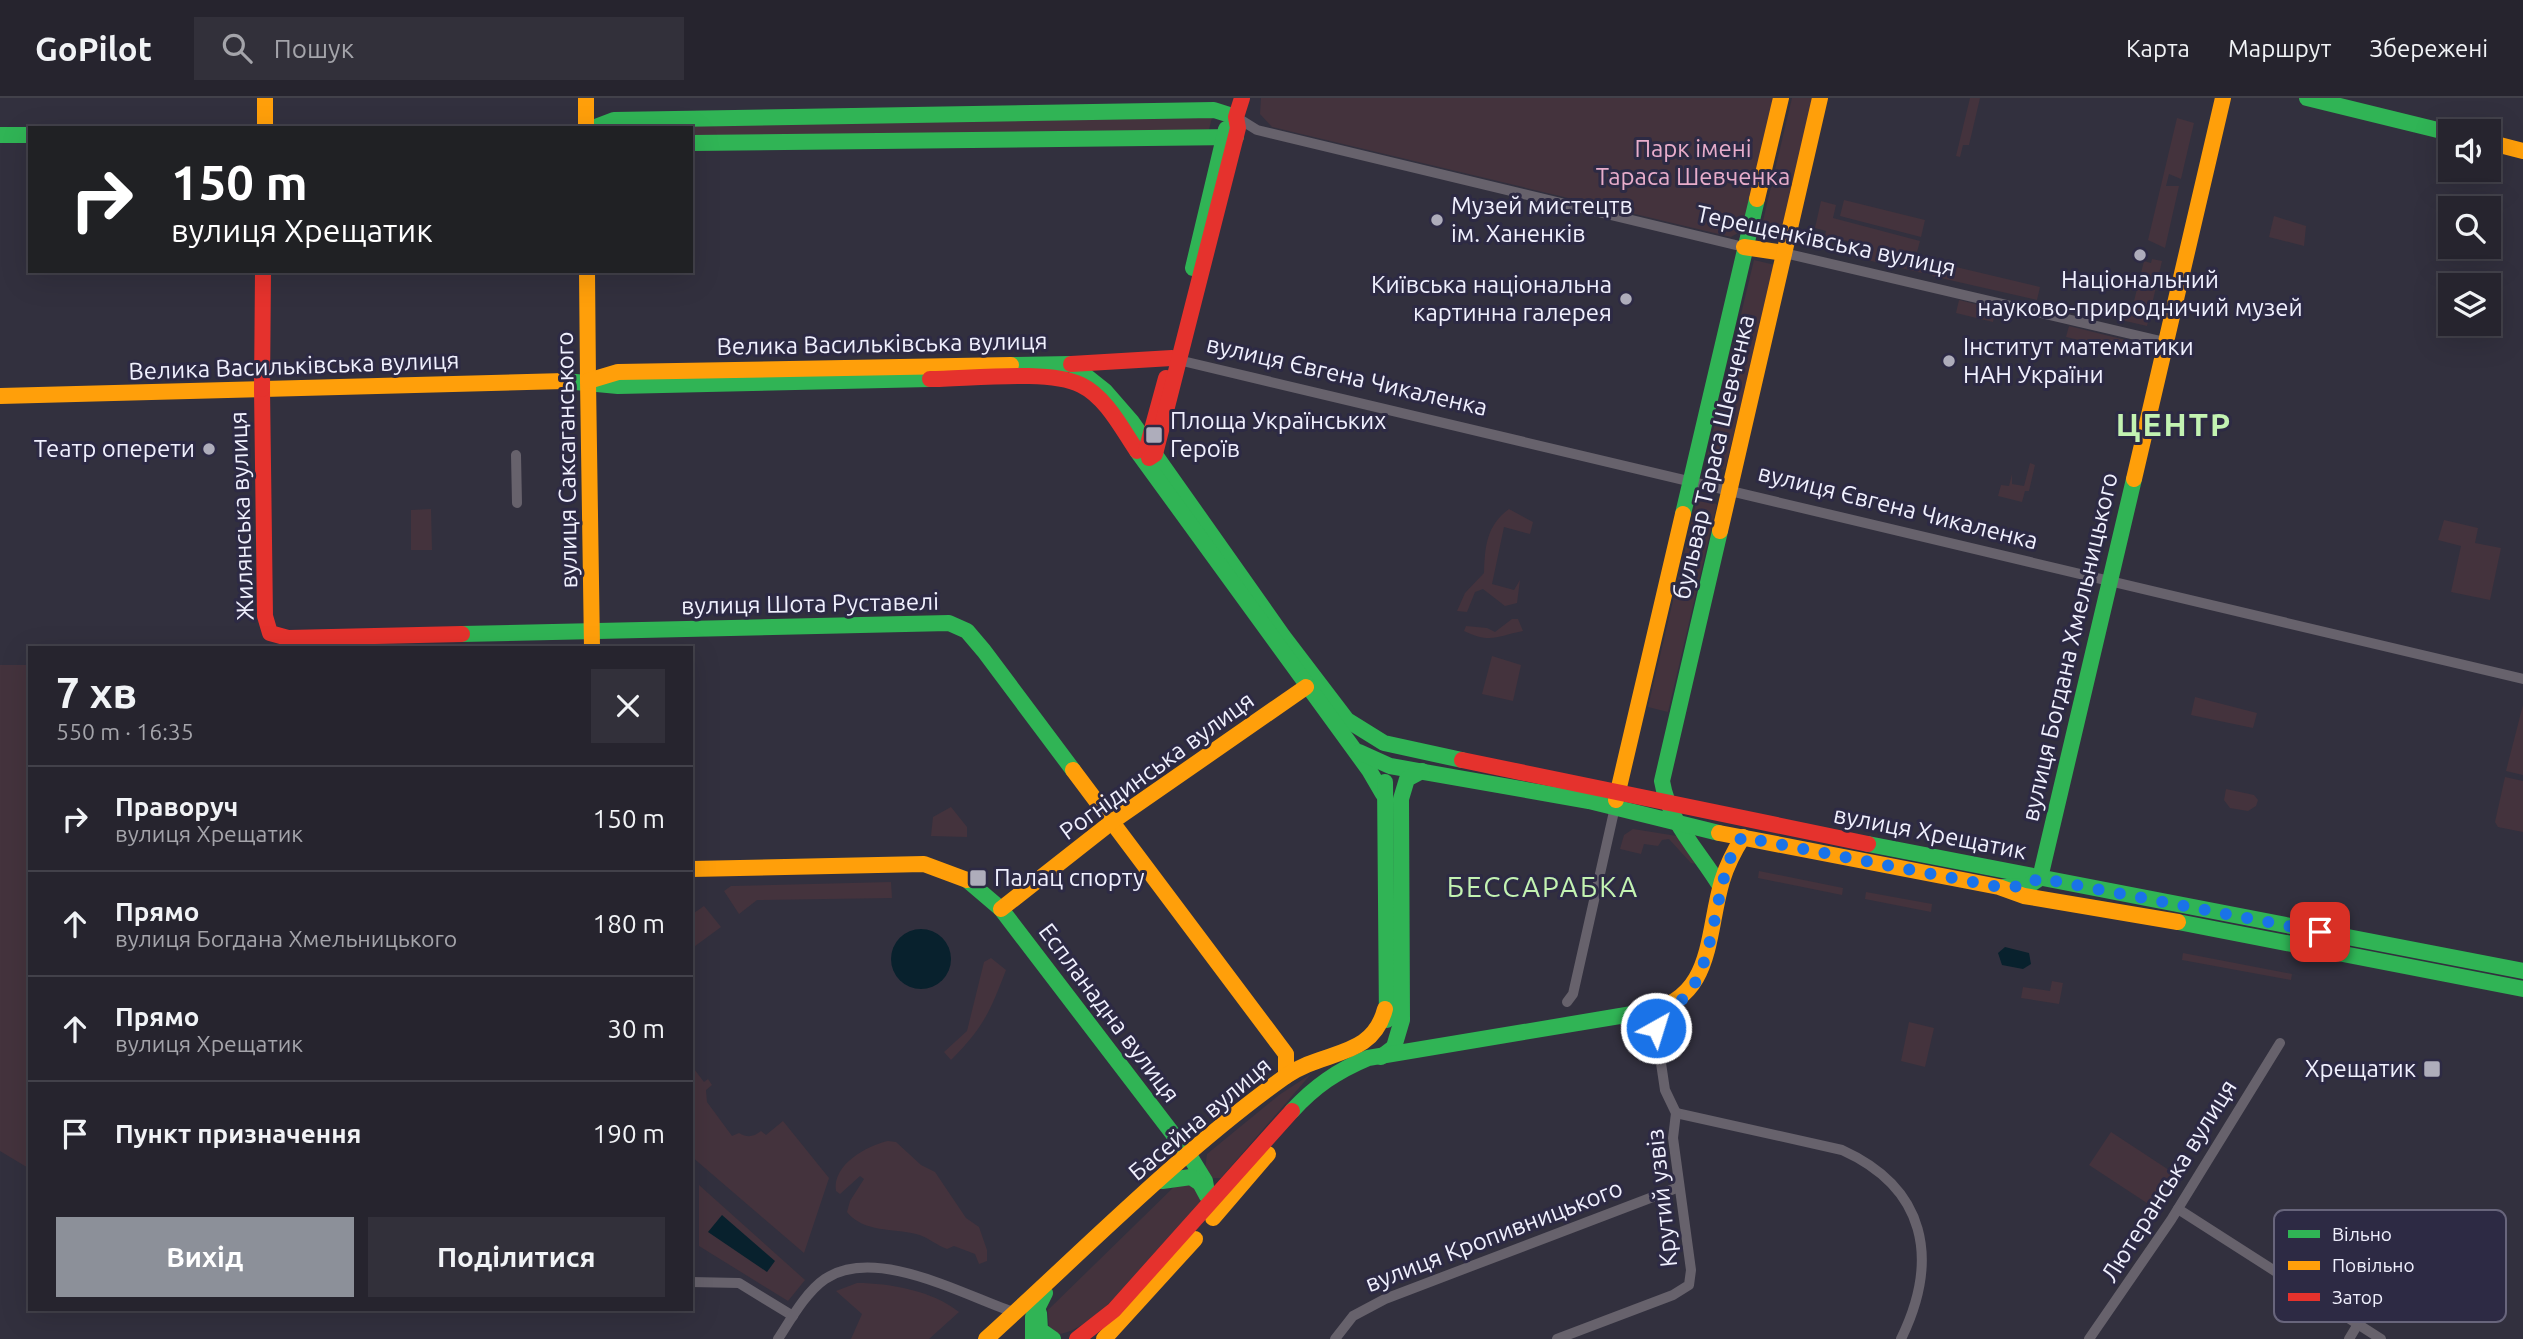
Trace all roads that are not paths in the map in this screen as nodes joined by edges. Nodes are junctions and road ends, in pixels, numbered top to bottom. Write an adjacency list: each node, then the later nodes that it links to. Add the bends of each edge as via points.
1 (265, 98): 9 (main road)
2 (586, 98): 10 (main road)
3 (1242, 98): 8 (main road)
4 (1781, 98): 19 (main road, бульвар Тараса Шевченка)
5 (1820, 98): 20 (main road, бульвар Тараса Шевченка)
6 (2223, 98): 23 (main road, вулиця Богдана Хмельницького)
7 (2306, 98): 12 (main road)
8 (1236, 117): 11 (main road, via 1214,110 614,120); 15 (main road, via 1227,125); 19 (street, Терещенківська вулиця, via 1257,130)
9 (265, 126)
10 (586, 126)
11 (598, 126)
12 (2438, 130)
13 (0, 135): 14 (main road)
14 (28, 135)
15 (1230, 137): 16 (main road); 24 (main road)
16 (693, 143)
17 (2501, 145): 18 (main road)
18 (2523, 150)
19 (1744, 247): 20 (main road, Терещенківська вулиця); 31 (main road, бульвар Тараса Шевченка)
20 (1784, 253): 23 (street, Терещенківська вулиця); 32 (main road, бульвар Тараса Шевченка)
21 (263, 273): 27 (main road, Жилянська вулиця)
22 (587, 273): 26 (main road, вулиця Саксаганського)
23 (2165, 342): 34 (main road, вулиця Богдана Хмельницького)
24 (1177, 359): 25 (main road); 29 (main road); 31 (street, вулиця Євгена Чикаленка)
25 (1071, 364): 26 (main road, Велика Васильківська вулиця, via 618,372); 29 (main road, Велика Васильківська вулиця, via 1103,385)
26 (589, 381): 27 (main road, Велика Васильківська вулиця); 29 (main road, Велика Васильківська вулиця, via 618,386 1060,379 1081,385); 36 (main road, вулиця Саксаганського)
27 (262, 389): 28 (main road, Велика Васильківська вулиця); 35 (main road, Жилянська вулиця, via 265,616)
28 (0, 396)
29 (1149, 452): 38 (main road, Велика Васильківська вулиця); 40 (main road, Велика Васильківська вулиця, via 1347,720 1369,737)
30 (516, 455): 33 (street)
31 (1690, 479): 32 (street, вулиця Євгена Чикаленка); 44 (main road, бульвар Тараса Шевченка)
32 (1730, 489): 34 (street, вулиця Євгена Чикаленка); 45 (main road, бульвар Тараса Шевченка, via 1662,781)
33 (517, 503)
34 (2110, 580): 37 (street, вулиця Євгена Чикаленка); 50 (main road, вулиця Богдана Хмельницького)
35 (270, 633): 36 (main road, вулиця Шота Руставелі, via 288,638)
36 (592, 639): 46 (main road, вулиця Шота Руставелі, via 961,626)
37 (2523, 679)
38 (1306, 687): 39 (main road, Велика Васильківська вулиця); 46 (main road, Рогнідинська вулиця)
39 (1349, 745): 41 (main road, Велика Васильківська вулиця, via 1373,761); 43 (main road, Велика Васильківська вулиця)
40 (1414, 751): 41 (main road, via 1400,755); 44 (main road, Велика Васильківська вулиця)
41 (1390, 765): 42 (main road, Велика Васильківська вулиця); 43 (main road)
42 (1422, 771): 44 (main road, Велика Васильківська вулиця); 59 (main road, via 1403,786 1401,803 1402,1020)
43 (1383, 794): 56 (main road)
44 (1617, 799): 45 (main road, вулиця Хрещатик); 47 (main road, вулиця Хрещатик); 55 (street, via 1573,994)
45 (1668, 804): 47 (main road, бульвар Тараса Шевченка); 50 (main road, вулиця Хрещатик)
46 (1113, 821): 53 (main road, Рогнідинська вулиця); 64 (main road, вулиця Шота Руставелі, via 1286,1054)
47 (1677, 824): 48 (main road, вулиця Хрещатик); 51 (main road, бульвар Тараса Шевченка)
48 (1742, 837): 51 (main road); 52 (main road, вулиця Хрещатик)
49 (693, 869): 53 (main road, Еспланадна вулиця, via 924,864 956,872 980,886)
50 (2039, 878): 52 (main road, via 2026,886); 54 (main road, вулиця Хрещатик)
51 (1720, 886): 57 (main road, via 1700,977 1684,999)
52 (1999, 887): 54 (main road, вулиця Хрещатик, via 2044,900)
53 (1001, 909): 66 (main road, Еспланадна вулиця)
54 (2522, 981)
55 (1567, 1002)
56 (1385, 1009): 59 (main road); 64 (main road, Басейна вулиця, via 1380,1028 1366,1043 1299,1066)
57 (1660, 1010): 58 (main road, Басейна вулиця); 63 (street, Крутий узвіз, via 1655,1023)
58 (1632, 1013): 61 (main road, Басейна вулиця); 63 (street, Крутий узвіз, via 1646,1024)
59 (1396, 1041): 61 (main road); 62 (main road)
60 (2280, 1043): 70 (street, Лютеранська вулиця)
61 (1416, 1049): 62 (main road, Басейна вулиця)
62 (1386, 1055): 69 (main road, Басейна вулиця, via 1338,1070 1310,1091); 85 (main road, Басейна вулиця, via 1342,1078 1317,1099)
63 (1660, 1062): 65 (street, Крутий узвіз, via 1665,1090)
64 (1286, 1076): 66 (main road, Басейна вулиця)
65 (1676, 1113): 68 (street, Крутий узвіз, via 1673,1138); 88 (street, via 1842,1150 1886,1177 1916,1216 1922,1251 1915,1307)
66 (1189, 1155): 67 (main road, Басейна вулиця); 69 (main road, Еспланадна вулиця, via 1205,1181)
67 (1159, 1182): 69 (main road, via 1191,1177 1200,1183); 73 (main road, Басейна вулиця)
68 (1679, 1187): 86 (street, вулиця Кропивницького, via 1385,1299 1353,1316); 87 (street, Крутий узвіз, via 1691,1269 1685,1290)
69 (1206, 1203): 75 (main road, Басейна вулиця)
70 (2178, 1209): 71 (street); 89 (street, Лютеранська вулиця)
71 (2274, 1270)
72 (693, 1282): 77 (street, via 739,1283)
73 (1050, 1284): 74 (main road); 76 (main road)
74 (1041, 1300): 82 (main road, via 1033,1317); 83 (main road, via 1039,1324)
75 (1114, 1310): 84 (main road); 85 (main road)
76 (1016, 1313): 77 (street, via 898,1271 867,1267 839,1271 823,1281); 81 (main road)
77 (793, 1316): 80 (street)
78 (2355, 1322): 79 (street)
79 (2358, 1324): 90 (street); 91 (street)
80 (778, 1339)
81 (986, 1339)
82 (1033, 1339)
83 (1053, 1339)
84 (1077, 1339)
85 (1104, 1339)
86 (1335, 1339)
87 (1557, 1339)
88 (1900, 1339)
89 (2089, 1339)
90 (2349, 1339)
91 (2381, 1339)

